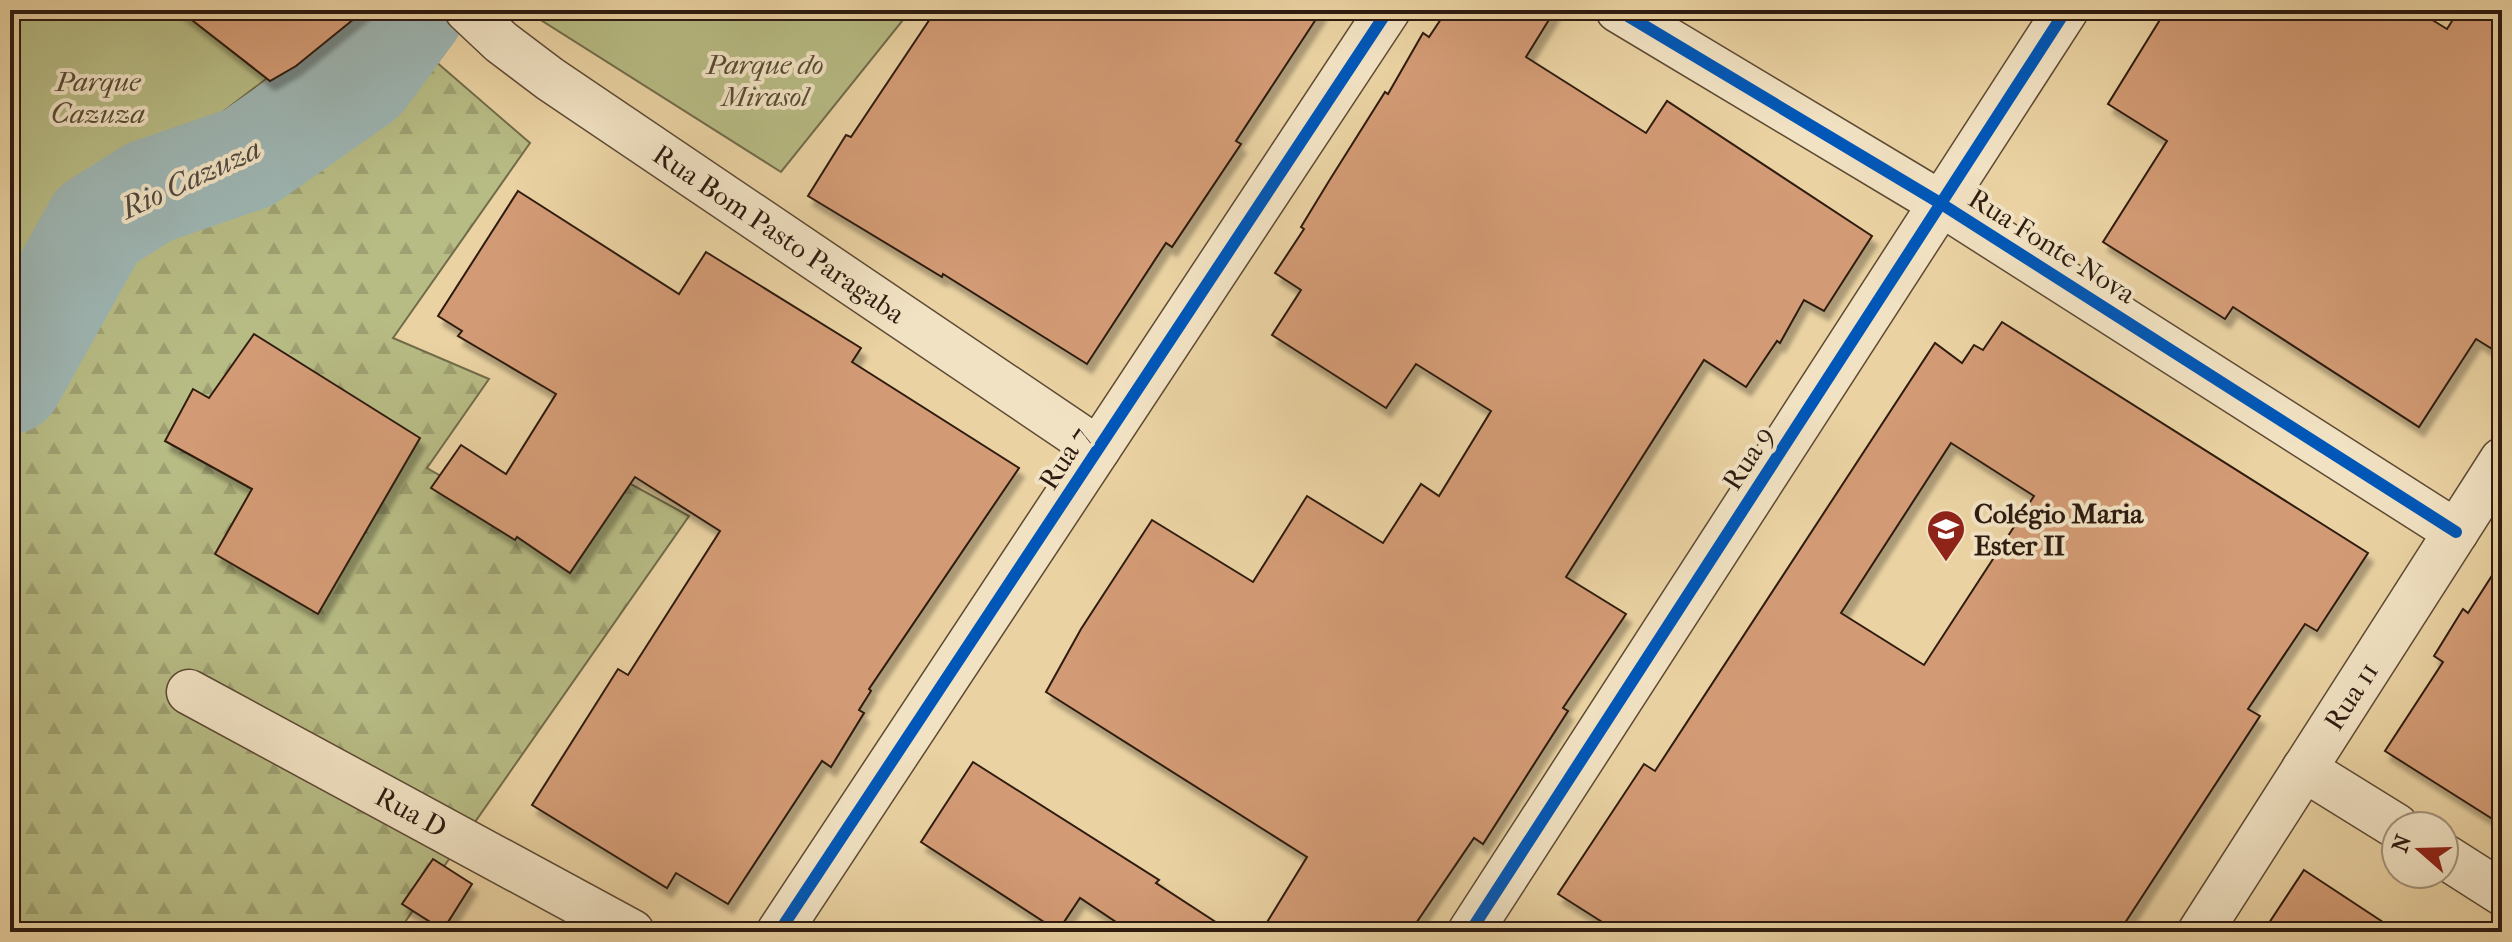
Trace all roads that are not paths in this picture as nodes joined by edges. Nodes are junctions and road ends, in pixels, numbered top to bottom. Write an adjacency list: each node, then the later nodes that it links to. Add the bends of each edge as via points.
1 (467, 10): 6 (street, Rua Bom Pasto Paragaba, via 550,79)
2 (1388, 10): 6 (street, Rua 7)
3 (1618, 10): 5 (street, Rua Fonte Nova)
4 (2066, 10): 5 (street, Rua 9)
5 (1940, 203): 8 (street, Rua Fonte Nova); 16 (street, Rua 9)
6 (1098, 449): 15 (street, Rua 7)
7 (2502, 460): 8 (street, Rua 11)
8 (2456, 532): 10 (street, Rua 11)
9 (189, 692): 14 (street, Rua D)
10 (2304, 769): 11 (street); 17 (street, Rua 11)
11 (2380, 816)
12 (2460, 866): 13 (street)
13 (2502, 893)
14 (632, 932)
15 (779, 932)
16 (1470, 932)
17 (2200, 932)

